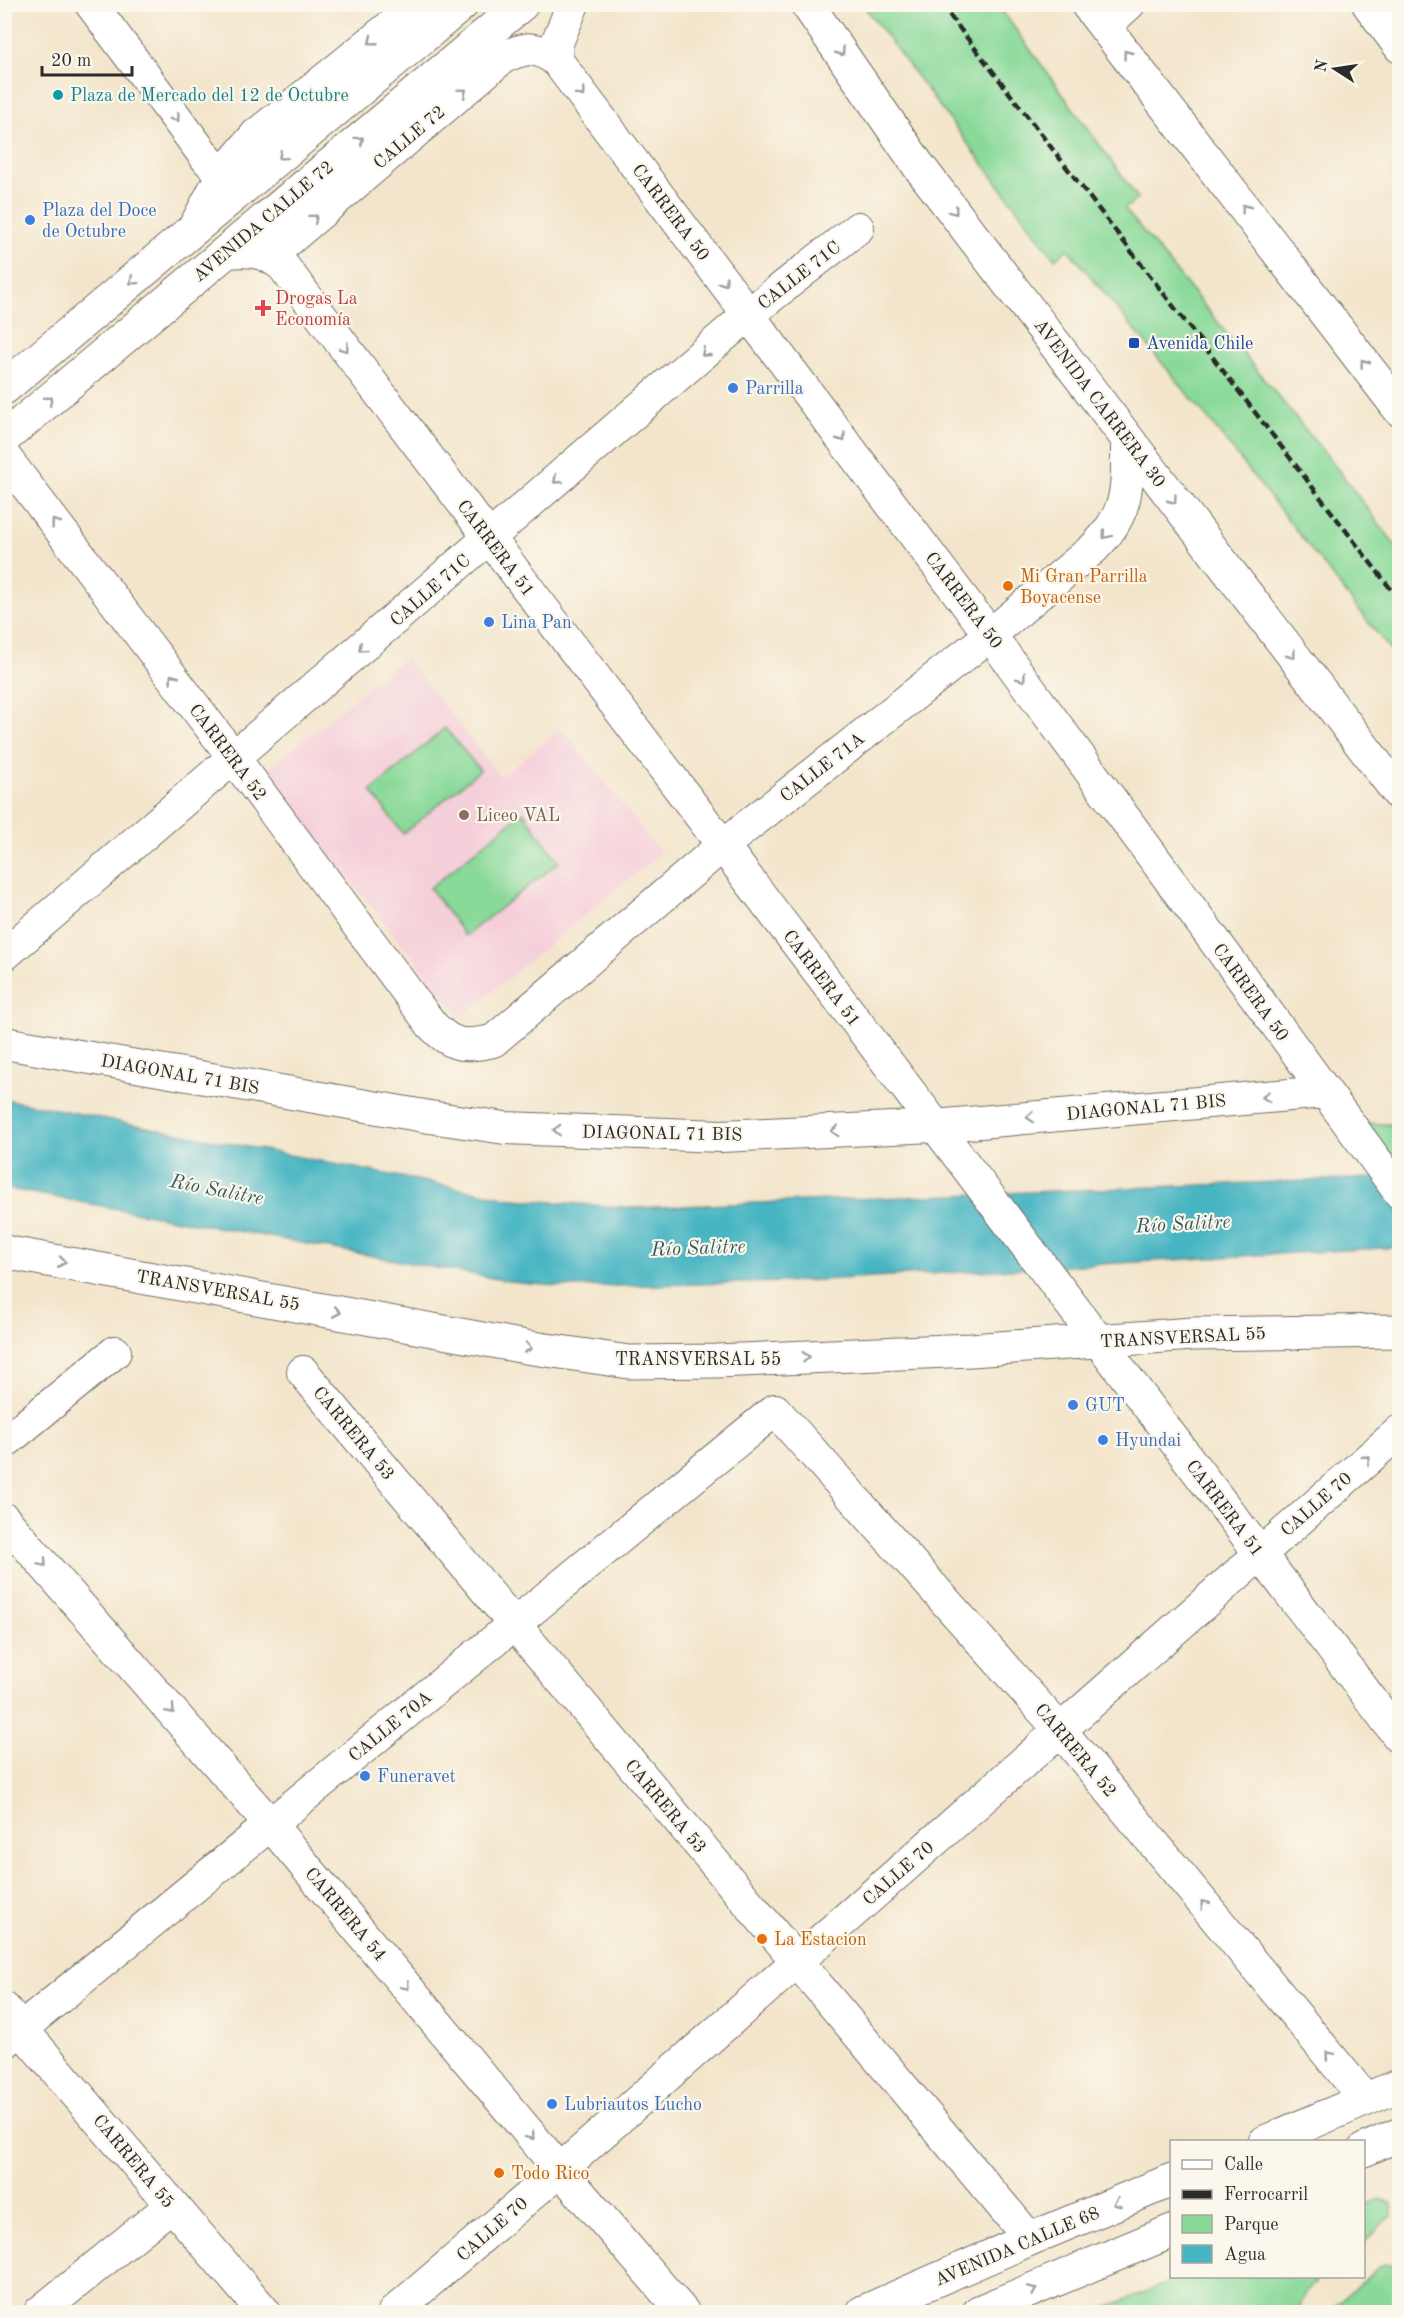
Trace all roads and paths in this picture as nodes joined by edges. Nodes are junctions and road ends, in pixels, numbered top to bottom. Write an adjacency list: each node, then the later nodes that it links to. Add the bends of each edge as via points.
1 (91, 4): 11 (street, one-way to 11)
2 (418, 4): 11 (street, one-way to 11, via 256,135)
3 (462, 4): 13 (main road, AVENIDA CALLE 72, one-way to 13)
4 (522, 4): 14 (main road, AVENIDA CALLE 72, one-way to 4)
5 (573, 4): 10 (street, via 556,45)
6 (807, 4): 20 (main road, AVENIDA CARRERA 30, one-way to 20, via 918,165)
7 (1368, 4): 9 (street)
8 (1107, 12): 18 (main road, one-way to 8)
9 (1400, 47)
10 (557, 61): 15 (street, CALLE 72, one-way to 10, via 502,58 529,49 543,51); 16 (street, CARRERA 50, one-way to 16)
11 (222, 175): 13 (street)
12 (858, 228): 16 (street, CALLE 71C)
13 (193, 231): 17 (main road, AVENIDA CALLE 72, one-way to 17)
14 (226, 252): 15 (street, via 250,251); 19 (main road, AVENIDA CALLE 72, one-way to 14)
15 (270, 256): 22 (street, CARRERA 51, one-way to 22, via 283,266)
16 (749, 314): 22 (street, CALLE 71C, one-way to 22); 23 (street, CARRERA 50, one-way to 23)
17 (4, 388)
18 (1400, 410)
19 (4, 438)
20 (1127, 440): 23 (street, CALLE 71A, one-way to 23, via 1126,492 1119,518 1108,534); 25 (main road, AVENIDA CARRERA 30, one-way to 25)
21 (4, 456): 24 (street, CARRERA 52, one-way to 21)
22 (488, 539): 24 (street, CALLE 71C, one-way to 24); 26 (street, CARRERA 51)
23 (990, 635): 26 (street, CALLE 71A); 30 (street, CARRERA 50, one-way to 30)
24 (234, 758): 27 (street, CALLE 71C); 29 (street, CARRERA 52, via 431,1024)
25 (1400, 795)
26 (722, 846): 29 (street, CALLE 71A, via 493,1041 470,1046); 31 (street, CARRERA 51)
27 (4, 955)
28 (4, 1043): 31 (street, DIAGONAL 71 BIS, one-way to 28, via 721,1136 505,1128)
29 (454, 1043)
30 (1324, 1092): 31 (street, DIAGONAL 71 BIS, one-way to 31); 32 (street, CARRERA 50)
31 (942, 1135): 35 (street, CARRERA 51)
32 (1400, 1193)
33 (4, 1252): 35 (main road, TRANSVERSAL 55, one-way to 35, via 526,1347 629,1362 971,1350)
34 (1400, 1331): 35 (main road, TRANSVERSAL 55, via 1193,1334)
35 (1098, 1341): 42 (street, CARRERA 51)
36 (115, 1352): 40 (street)
37 (303, 1372): 43 (street, CARRERA 53)
38 (775, 1410): 43 (street, CALLE 70A); 44 (street, CARRERA 52)
39 (1400, 1431): 42 (street, CALLE 70, one-way to 39)
40 (4, 1443)
41 (4, 1519): 46 (street, CARRERA 54, one-way to 46)
42 (1259, 1553): 44 (street, CALLE 70); 45 (street, CARRERA 51)
43 (514, 1624): 46 (street, CALLE 70A); 47 (street, CARRERA 53)
44 (1060, 1730): 47 (street, CALLE 70); 50 (street, CARRERA 52, one-way to 44)
45 (1400, 1738)
46 (270, 1824): 48 (street, CALLE 70A); 54 (street, CARRERA 54, one-way to 54)
47 (797, 1961): 54 (street, CALLE 70); 58 (street, CARRERA 53)
48 (10, 2027): 56 (main road, CARRERA 55)
49 (1400, 2085): 50 (main road)
50 (1366, 2100): 52 (main road)
51 (1397, 2139): 53 (main road)
52 (1270, 2140)
53 (1365, 2150)
54 (560, 2170): 61 (street, CALLE 70); 62 (street, CARRERA 54)
55 (1170, 2181): 58 (main road, AVENIDA CALLE 68, one-way to 58)
56 (172, 2205): 59 (street); 60 (main road, CARRERA 55)
57 (1170, 2232): 64 (main road, one-way to 57)
58 (1030, 2239): 63 (main road, AVENIDA CALLE 68)
59 (40, 2313)
60 (264, 2313)
61 (394, 2313)
62 (683, 2313)
63 (863, 2313)
64 (979, 2313)

